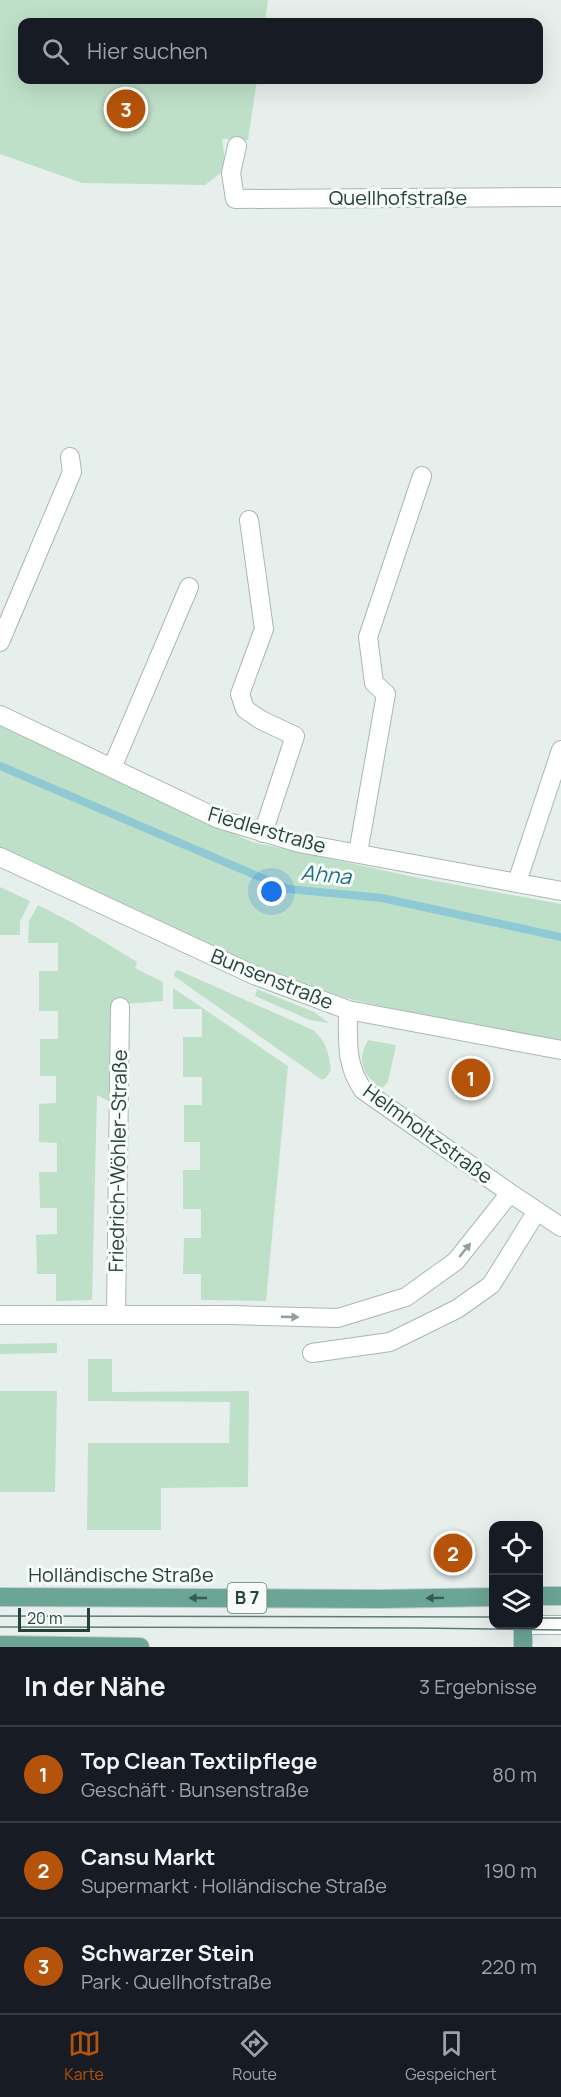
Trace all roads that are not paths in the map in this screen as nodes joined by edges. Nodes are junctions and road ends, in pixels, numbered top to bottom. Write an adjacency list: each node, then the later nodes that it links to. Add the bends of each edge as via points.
1 (237, 146): 2 (street, Quellhofstraße, via 231,172 235,200)
2 (561, 197)
3 (70, 458): 7 (street, via 72,472)
4 (422, 476): 12 (street, via 368,637 374,683 386,694)
5 (249, 520): 11 (street, via 264,629 240,694 244,709 295,736)
6 (189, 587): 10 (street)
7 (0, 642)
8 (0, 715): 10 (street, Fiedlerstraße)
9 (561, 750): 14 (street)
10 (112, 768): 11 (street, Fiedlerstraße, via 219,819)
11 (263, 833): 12 (street, Fiedlerstraße)
12 (358, 853): 14 (street, Fiedlerstraße)
13 (0, 857): 17 (street, Bunsenstraße, via 254,975)
14 (517, 882): 15 (street, Fiedlerstraße)
15 (561, 891)
16 (120, 1007): 23 (street, Friedrich-Wöhler-Straße)
17 (348, 1010): 18 (street, Bunsenstraße); 19 (street, Helmholtzstraße, via 350,1065 363,1090)
18 (561, 1050)
19 (510, 1193): 20 (street, Helmholtzstraße); 23 (street, one-way to 19, via 339,1318 406,1297 456,1261)
20 (537, 1211): 21 (street, Helmholtzstraße); 24 (street, via 491,1285 457,1309 390,1342)
21 (561, 1227)
22 (0, 1315): 23 (street)
23 (116, 1315)
24 (312, 1353)
25 (543, 1596): 26 (main road)
26 (561, 1596)
27 (0, 1597): 28 (main road, Holländische Straße / B 7, one-way to 27)
28 (489, 1597)
29 (543, 1625): 30 (street)
30 (561, 1625)
31 (523, 1629): 34 (main road)
32 (0, 1645): 33 (main road)
33 (140, 1647)
34 (523, 1647)

